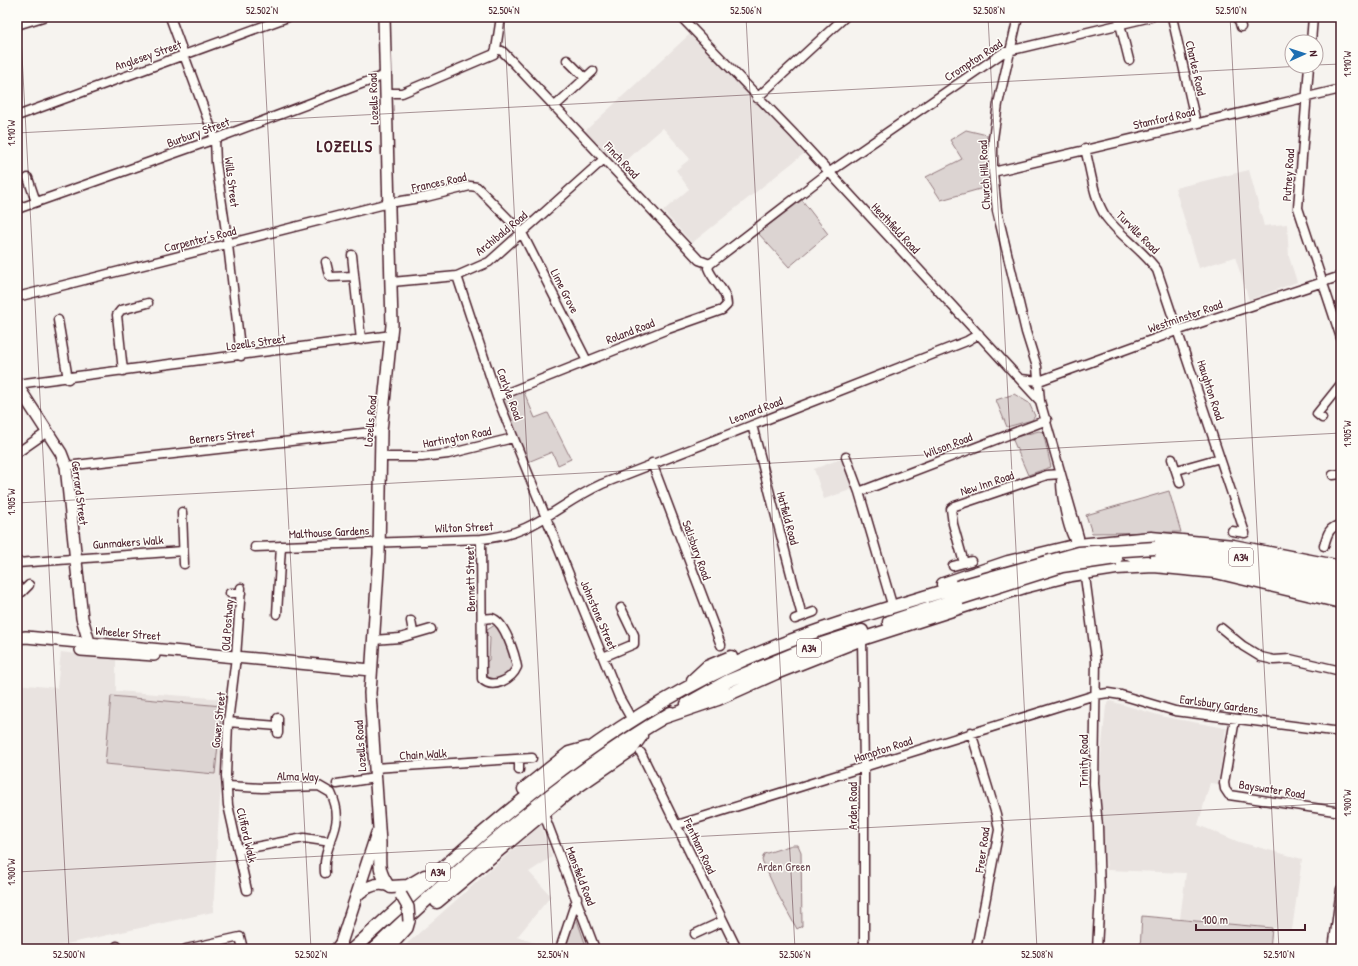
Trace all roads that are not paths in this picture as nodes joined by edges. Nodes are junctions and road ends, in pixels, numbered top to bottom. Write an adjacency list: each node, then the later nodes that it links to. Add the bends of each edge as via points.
1 (44, 17): 14 (street)
2 (170, 17): 19 (street, Wills Street)
3 (288, 17): 19 (street, Anglesey Street)
4 (384, 17): 24 (main road, Lozells Road)
5 (501, 17): 17 (street)
6 (680, 17): 29 (street, Heathfield Road)
7 (845, 17): 29 (street)
8 (1018, 17): 18 (street, Church Hill Road)
9 (1151, 17): 13 (street, Crompton Road)
10 (1172, 17): 32 (street, Charles Road)
11 (1238, 17): 15 (street)
12 (1313, 17): 16 (street)
13 (1120, 24): 18 (street, Crompton Road); 21 (street)
14 (17, 25)
15 (1240, 27)
16 (1312, 34)
17 (496, 49): 27 (street, via 494,54 402,93); 30 (street, Finch Road, via 502,51)
18 (1009, 50): 36 (street, Church Hill Road, via 993,139); 37 (street, Crompton Road)
19 (184, 55): 31 (street, Anglesey Street); 33 (street, Wills Street)
20 (567, 60): 25 (street)
21 (1129, 60)
22 (592, 71): 25 (street)
23 (1308, 74): 28 (street, Putney Road)
24 (386, 75): 27 (main road, Lozells Road); 33 (street, Burbury Street)
25 (584, 77): 30 (street)
26 (1341, 89): 28 (street, Stamford Road)
27 (387, 93): 40 (main road, Lozells Road)
28 (1306, 97): 32 (street, Stamford Road); 51 (street, Putney Road, via 1298,208)
29 (757, 98): 37 (street, Heathfield Road)
30 (554, 107): 35 (street, Finch Road)
31 (17, 116)
32 (1196, 123): 34 (street, Stamford Road)
33 (215, 139): 39 (street, Burbury Street); 43 (street, Wills Street)
34 (1085, 149): 36 (street, Stamford Road); 55 (street, Turville Road, via 1098,200 1105,215 1116,230 1149,259 1157,270)
35 (604, 159): 42 (street, Archibald Road); 46 (street, Finch Road, via 699,260)
36 (993, 172): 65 (street, Church Hill Road, via 997,211 1031,363)
37 (829, 173): 46 (street); 56 (street, Heathfield Road)
38 (28, 178): 39 (street)
39 (36, 202): 41 (street, Burbury Street)
40 (389, 203): 42 (street, Frances Road, via 426,197 459,187 477,187); 43 (street, Carpenter's Road); 50 (main road, Lozells Road)
41 (17, 209)
42 (522, 233): 48 (street, Archibald Road, via 489,262); 61 (street, Lime Grove)
43 (228, 245): 52 (street, Carpenter's Road); 60 (street, Wills Street)
44 (352, 255): 47 (street)
45 (326, 262): 47 (street, via 331,277)
46 (710, 264): 61 (street, Roland Road, via 710,273 727,299 727,305 722,310)
47 (354, 276): 59 (street)
48 (457, 276): 50 (street, Archibald Road); 68 (street, Carlyle Road)
49 (1341, 276): 51 (street, Westminster Road)
50 (392, 282): 57 (main road, Lozells Road)
51 (1322, 282): 55 (street, Westminster Road); 58 (street, Putney Road)
52 (17, 297)
53 (148, 303): 62 (street, via 121,310 117,315)
54 (58, 320): 63 (street)
55 (1179, 330): 65 (street, Westminster Road); 79 (street, Haughton Road)
56 (979, 334): 64 (street, Heathfield Road); 72 (street, Leonard Road, via 967,341)
57 (392, 335): 59 (street, Lozells Street); 73 (main road, Lozells Road)
58 (1341, 338)
59 (361, 340): 60 (street, Lozells Street)
60 (241, 356): 62 (street, Lozells Street)
61 (587, 360): 68 (street, Roland Road)
62 (123, 371): 63 (street, Lozells Street)
63 (68, 379): 67 (street, Lozells Street)
64 (1021, 379): 65 (street, Westminster Road); 69 (street, Heathfield Road)
65 (1039, 381): 69 (street)
66 (1341, 384): 70 (street, via 1317,414)
67 (17, 385): 74 (main road, Gerrard Street)
68 (497, 397): 75 (street, Carlyle Road)
69 (1040, 401): 71 (street, Heathfield Road)
70 (1322, 418)
71 (1047, 420): 84 (street, Heathfield Road); 86 (street, Wilson Road)
72 (752, 425): 81 (street, Leonard Road); 115 (street, Hatfield Road, via 798,618)
73 (381, 431): 78 (main road, Lozells Road); 82 (street, Berners Street)
74 (47, 432): 76 (street); 82 (main road, Gerrard Street)
75 (514, 438): 78 (street, Hartington Road, via 448,454); 88 (street, Carlyle Road)
76 (17, 453)
77 (846, 457): 86 (street)
78 (380, 458): 92 (main road, Lozells Road)
79 (1220, 458): 83 (street); 90 (street, Haughton Road, via 1245,533)
80 (1172, 459): 83 (street)
81 (652, 463): 88 (street, Leonard Road, via 586,491); 127 (street, Salisbury Road)
82 (66, 466): 100 (main road, Gerrard Street)
83 (1177, 470): 85 (street)
84 (1061, 474): 96 (street, Heathfield Road, via 1061,491 1069,524); 103 (street, New Inn Road, via 1048,475 1004,488 951,509 953,524 968,562)
85 (1180, 483)
86 (859, 492): 112 (street)
87 (182, 512): 97 (street)
88 (545, 518): 91 (street, Wilton Street, via 508,536); 129 (street, Johnstone Street)
89 (1341, 525): 94 (street, via 1329,531)
90 (1232, 531)
91 (481, 539): 92 (street, Wilton Street); 117 (street, Bennett Street)
92 (379, 541): 93 (street, Malthouse Gardens); 124 (main road, Lozells Road)
93 (281, 546): 95 (street, Malthouse Gardens); 116 (street, Malthouse Gardens)
94 (1324, 546)
95 (255, 547)
96 (1079, 547): 98 (highway); 99 (highway, via 1116,548); 104 (highway, via 1151,538 1233,546); 105 (street, Heathfield Road)
97 (183, 551): 100 (street, Gunmakers Walk); 102 (street)
98 (1037, 555): 105 (highway, via 1068,569); 112 (highway, via 1008,562)
99 (1155, 557): 105 (highway, via 1116,568); 106 (highway, A34, via 1225,554); 109 (highway, A34, via 1225,565); 110 (highway, A34, bridge, via 1079,553); 113 (highway)
100 (75, 558): 101 (street, Gunmakers Walk); 126 (main road, Gerrard Street)
101 (17, 563)
102 (184, 564)
103 (953, 566)
104 (1341, 567)
105 (1084, 570): 123 (highway); 133 (street, Trinity Road, via 1096,660)
106 (1341, 579)
107 (17, 585): 108 (street, via 22,592)
108 (29, 585)
109 (1341, 590)
110 (959, 592): 132 (highway, A34, via 854,619 762,651); 134 (highway, A34, via 728,681)
111 (230, 593): 128 (street, Old Postway, via 241,591)
112 (891, 601): 132 (highway, via 762,643 707,667)
113 (1341, 602)
114 (621, 608): 129 (street, via 634,635 634,644)
115 (814, 612)
116 (277, 614)
117 (482, 619): 117 (street, Bennett Street, via 482,679 492,684 511,677 518,667 505,631 499,622 491,618)
118 (411, 621): 121 (street)
119 (430, 628): 121 (street, via 425,632)
120 (1221, 628): 131 (street, via 1261,657 1274,660 1290,659)
121 (413, 632): 124 (street, via 400,638)
122 (17, 638): 126 (main road, Wheeler Street)
123 (862, 639): 134 (highway, via 718,699); 146 (street, Arden Road)
124 (373, 640): 130 (main road, Lozells Road)
125 (17, 642): 126 (main road, Wheeler Street)
126 (86, 645): 128 (main road, Wheeler Street); 128 (main road, Wheeler Street, via 105,648 112,652 190,658)
127 (721, 645)
128 (236, 657): 130 (main road, Wheeler Street); 137 (street, Gower Street)
129 (603, 657): 136 (street, Johnstone Street, via 620,700)
130 (371, 670): 148 (main road, Lozells Road)
131 (1341, 671)
132 (677, 694): 136 (highway, A34)
133 (1095, 695): 135 (street, Earlsbury Gardens, via 1108,693 1175,711); 140 (street, Hampton Road); 177 (street, Trinity Road, via 1094,784 1100,894)
134 (665, 717): 139 (highway, A34)
135 (1234, 719): 141 (street, Earlsbury Gardens); 152 (street, Bayswater Road, via 1224,783 1229,795)
136 (632, 720): 142 (highway, A34)
137 (228, 722): 138 (street); 150 (street, Gower Street)
138 (278, 726)
139 (647, 728): 151 (highway, via 631,750); 170 (highway, A34, via 600,758 535,808 456,874)
140 (971, 732): 146 (street, Hampton Road); 176 (street, Freer Road, via 999,830)
141 (1341, 732)
142 (593, 747): 158 (highway, via 569,753 555,763 420,880 408,886); 169 (highway, A34, via 525,798)
143 (641, 753): 153 (street, Fentham Road)
144 (532, 758): 145 (street, Chain Walk)
145 (519, 759): 147 (street); 148 (street, Chain Walk, via 473,766)
146 (864, 768): 153 (street, Hampton Road); 175 (street, Arden Road)
147 (519, 770)
148 (374, 773): 149 (street, Chain Walk); 154 (main road, Lozells Road)
149 (337, 784)
150 (228, 786): 155 (street, Alma Way, via 313,786 327,789 335,801 338,814); 156 (street, Clifford Walk, via 228,805)
151 (544, 812): 162 (street, Mansfield Road); 164 (highway)
152 (1341, 812)
153 (677, 825): 163 (street, Fentham Road)
154 (379, 827): 158 (main road, Lozells Road, via 380,872); 161 (main road, Lozells Road)
155 (331, 842): 156 (street, via 304,838); 157 (street, Alma Way, via 324,864)
156 (239, 850): 160 (street, Clifford Walk)
157 (325, 873)
158 (389, 886): 161 (main road, via 381,884 368,887); 164 (main road, bridge, via 401,895 408,907)
159 (1341, 889): 178 (street)
160 (247, 890)
161 (356, 896): 166 (main road, Lozells Road)
162 (577, 898): 172 (street); 173 (street, Mansfield Road)
163 (723, 921): 165 (street); 174 (street, Fentham Road)
164 (408, 924): 171 (main road)
165 (694, 934)
166 (339, 947)
167 (186, 949): 168 (street, via 240,937)
168 (243, 949)
169 (353, 949)
170 (374, 949)
171 (388, 949)
172 (560, 949)
173 (595, 949)
174 (737, 949)
175 (864, 949)
176 (976, 949)
177 (1097, 949)
178 (1332, 949)

